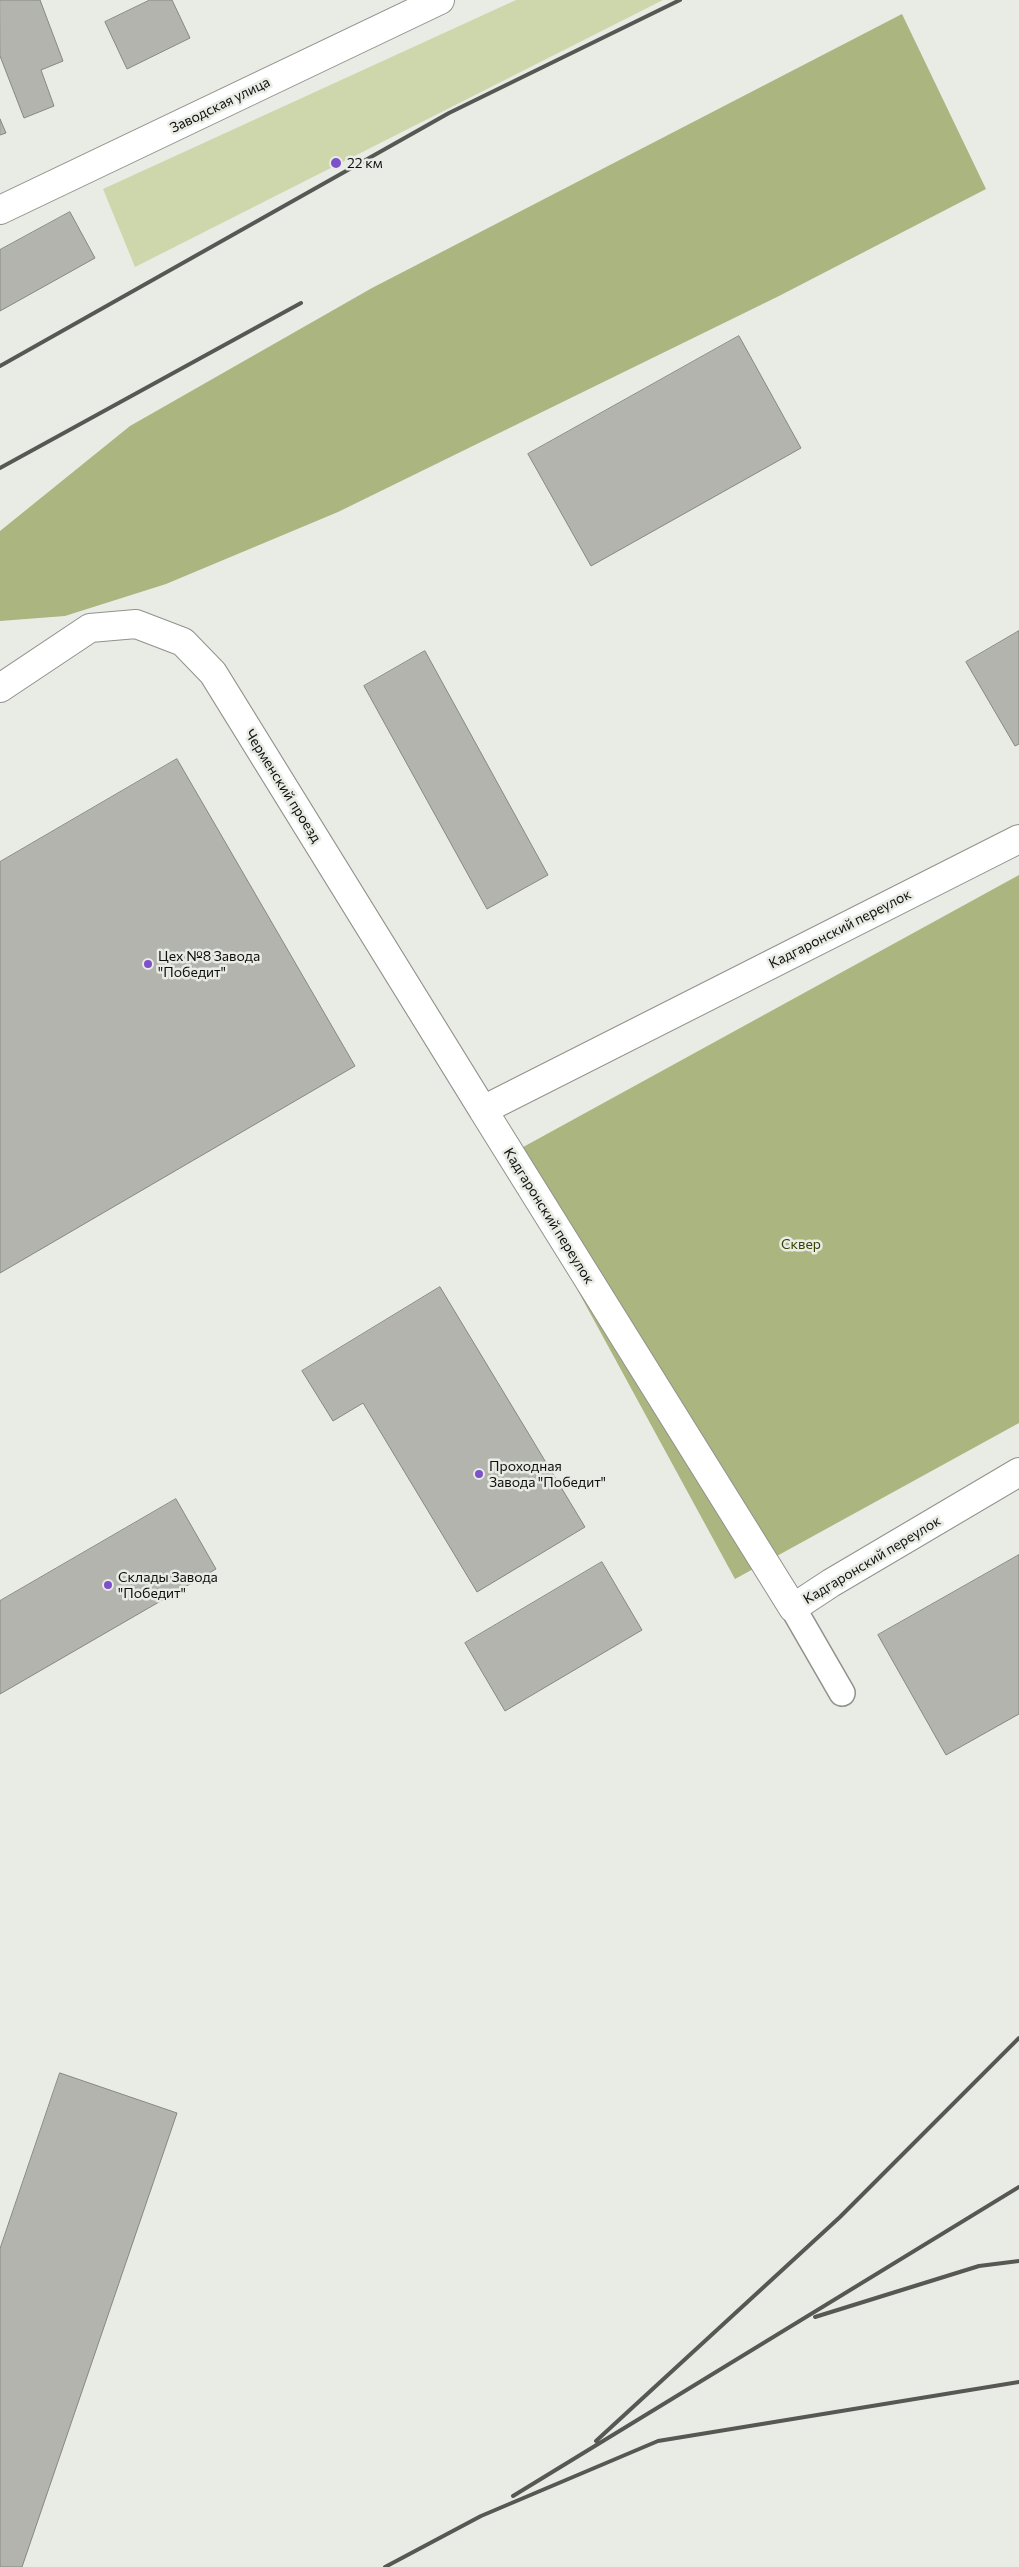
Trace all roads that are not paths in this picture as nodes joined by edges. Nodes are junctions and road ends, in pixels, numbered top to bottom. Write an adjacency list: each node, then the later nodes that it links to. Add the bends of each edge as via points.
1 (440, 0): 2 (street, Заводская улица)
2 (0, 210)
3 (0, 688): 5 (street, Черменский проезд, via 90,628 136,624 183,642 213,673)
4 (1019, 839): 5 (street, Кадгаронский переулок)
5 (483, 1110): 7 (street, Кадгаронский переулок)
6 (1019, 1472): 7 (street, Кадгаронский переулок)
7 (793, 1608): 8 (lane)
8 (842, 1693)

